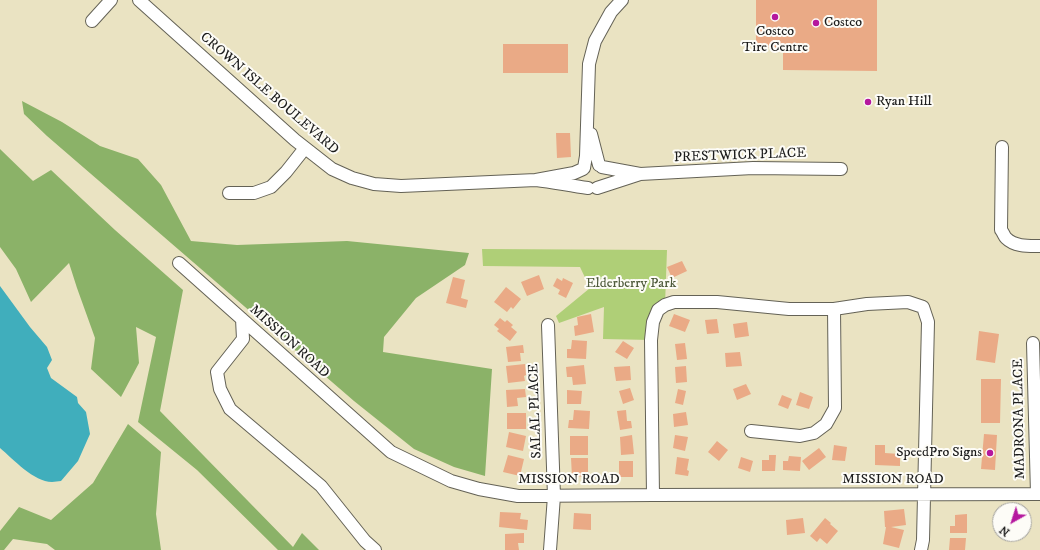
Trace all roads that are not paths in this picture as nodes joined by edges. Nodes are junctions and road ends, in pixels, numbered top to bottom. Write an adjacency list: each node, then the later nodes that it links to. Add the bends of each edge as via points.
1 (111, 0): 4 (street)
2 (138, 0): 7 (street, CROWN ISLE BOULEVARD)
3 (622, 0): 5 (street, via 611,12 595,41 589,64)
4 (92, 20)
5 (588, 111): 8 (street, via 592,141); 9 (street)
6 (1002, 147): 15 (street, via 1001,230 1006,238 1016,244)
7 (305, 148): 12 (street, CROWN ISLE BOULEVARD, via 332,169 374,184 408,186); 14 (street, via 271,187 254,193)
8 (600, 166): 9 (street, CROWN ISLE BOULEVARD, via 591,164); 11 (street, PRESTWICK PLACE); 13 (street, via 605,179 601,186)
9 (584, 168): 12 (street, CROWN ISLE BOULEVARD, via 574,173); 13 (street, via 581,174 583,184)
10 (841, 169): 11 (street, PRESTWICK PLACE, via 753,168)
11 (640, 174): 13 (street, PRESTWICK PLACE)
12 (536, 180): 13 (street, CROWN ISLE BOULEVARD)
13 (593, 188)
14 (229, 193)
15 (1040, 246)
16 (179, 263): 18 (street, MISSION ROAD)
17 (834, 310): 21 (street, via 835,408 826,424 814,433 800,436); 23 (street, via 789,309 717,302 674,302 658,310 653,322 651,340); 24 (street, via 867,304 908,302 923,308 928,322)
18 (242, 319): 25 (street, MISSION ROAD, via 391,452 451,481 480,489 518,496); 26 (street, via 244,339 217,372 220,390 230,409 322,486)
19 (548, 325): 25 (street, SALAL PLACE)
20 (1033, 343): 22 (street, MADRONA PLACE)
21 (751, 431)
22 (1038, 494): 24 (street, MISSION ROAD)
23 (654, 495): 24 (street, MISSION ROAD); 25 (street, MISSION ROAD)
24 (924, 495): 28 (street)
25 (554, 496): 27 (street, SALAL PLACE)
26 (375, 550)
27 (550, 550)
28 (921, 550)

